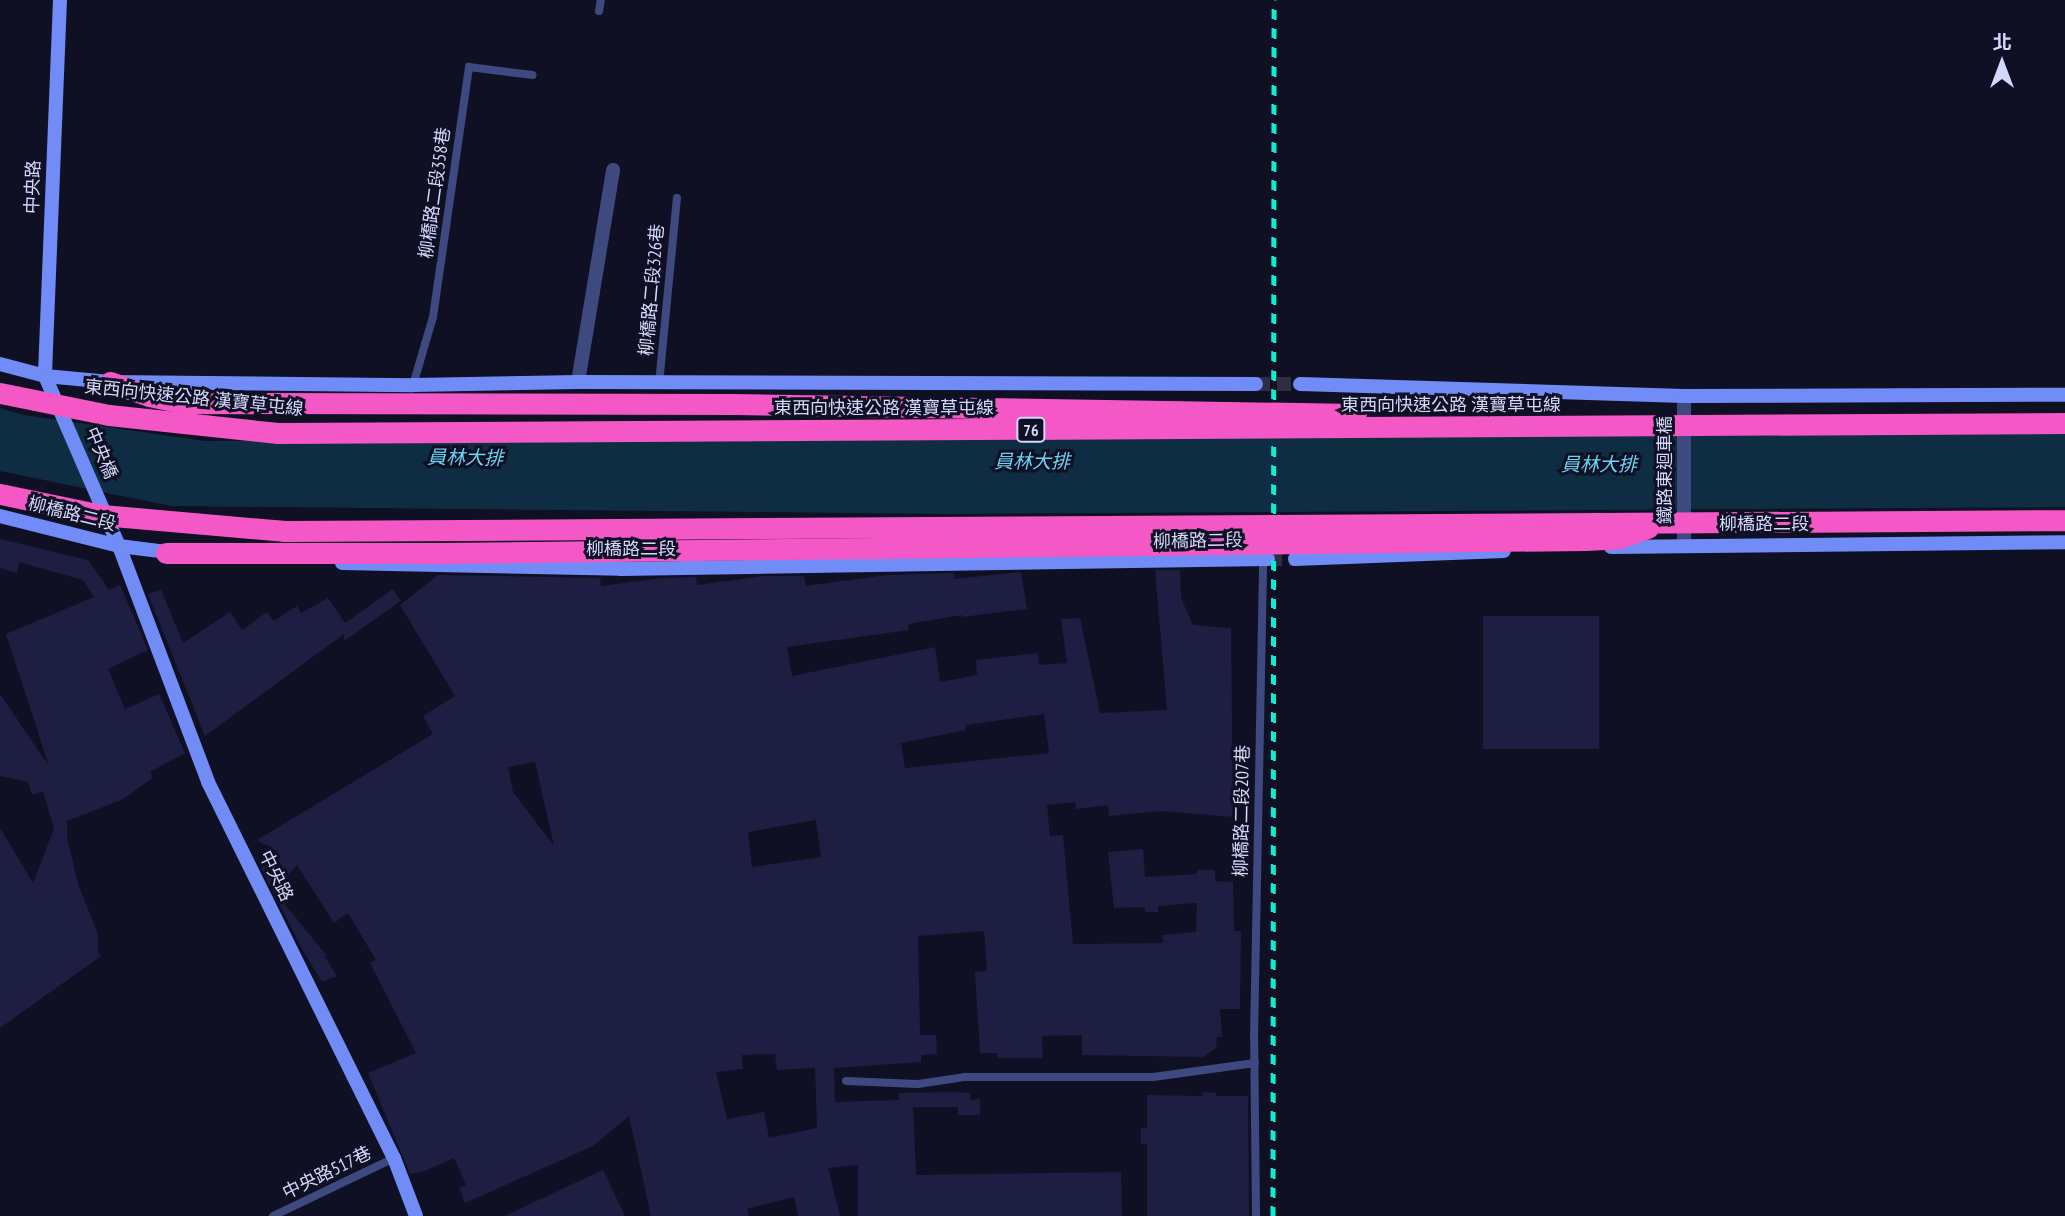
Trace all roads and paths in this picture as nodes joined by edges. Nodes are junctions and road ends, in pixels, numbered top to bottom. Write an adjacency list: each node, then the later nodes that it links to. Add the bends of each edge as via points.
1 (60, 0): 8 (main road, 中央路)
2 (601, 0): 3 (lane)
3 (599, 11)
4 (532, 75): 14 (lane, 柳橋路二段358巷, via 469,67 433,317)
5 (613, 170): 10 (street)
6 (677, 198): 11 (lane, 柳橋路二段326巷)
7 (0, 364): 8 (main road)
8 (45, 376): 9 (main road); 26 (main road, 中央橋)
9 (110, 382): 14 (main road); 19 (highway, bridge, via 182,403 733,404 1514,416)
10 (578, 382): 11 (main road); 14 (main road)
11 (659, 384): 12 (main road)
12 (1256, 384)
13 (1300, 384): 17 (main road)
14 (412, 385)
15 (0, 393): 19 (highway, 東西向快速公路 漢寶草屯線 / 76, bridge, via 109,415 278,433)
16 (2065, 395): 17 (main road)
17 (1684, 396): 22 (street, 鐵路東迴車橋)
18 (2065, 423): 19 (highway, 東西向快速公路 漢寶草屯線 / 76, bridge)
19 (1595, 427)
20 (0, 494): 22 (highway, bridge, via 102,515 285,531)
21 (0, 516): 26 (main road, 柳橋路二段)
22 (1676, 518): 23 (highway, bridge); 25 (street, 鐵路東迴車橋); 27 (highway, bridge, via 1620,538 1584,540)
23 (2065, 520)
24 (2065, 542): 25 (main road, 柳橋路二段)
25 (1684, 544): 29 (main road, 柳橋路二段)
26 (119, 546): 27 (main road, 柳橋路二段); 32 (main road, 中央路, via 208,782)
27 (166, 553): 28 (main road, 柳橋路二段, via 391,565 621,569)
28 (1265, 559): 30 (lane, 柳橋路二段207巷)
29 (1295, 559)
30 (1255, 1063): 31 (lane, via 1153,1077 965,1077 918,1084); 35 (lane, 柳橋路二段207巷)
31 (846, 1081)
32 (394, 1158): 33 (lane, 中央路517巷); 34 (main road, 中央路)
33 (274, 1216)
34 (416, 1216)
35 (1256, 1216)

